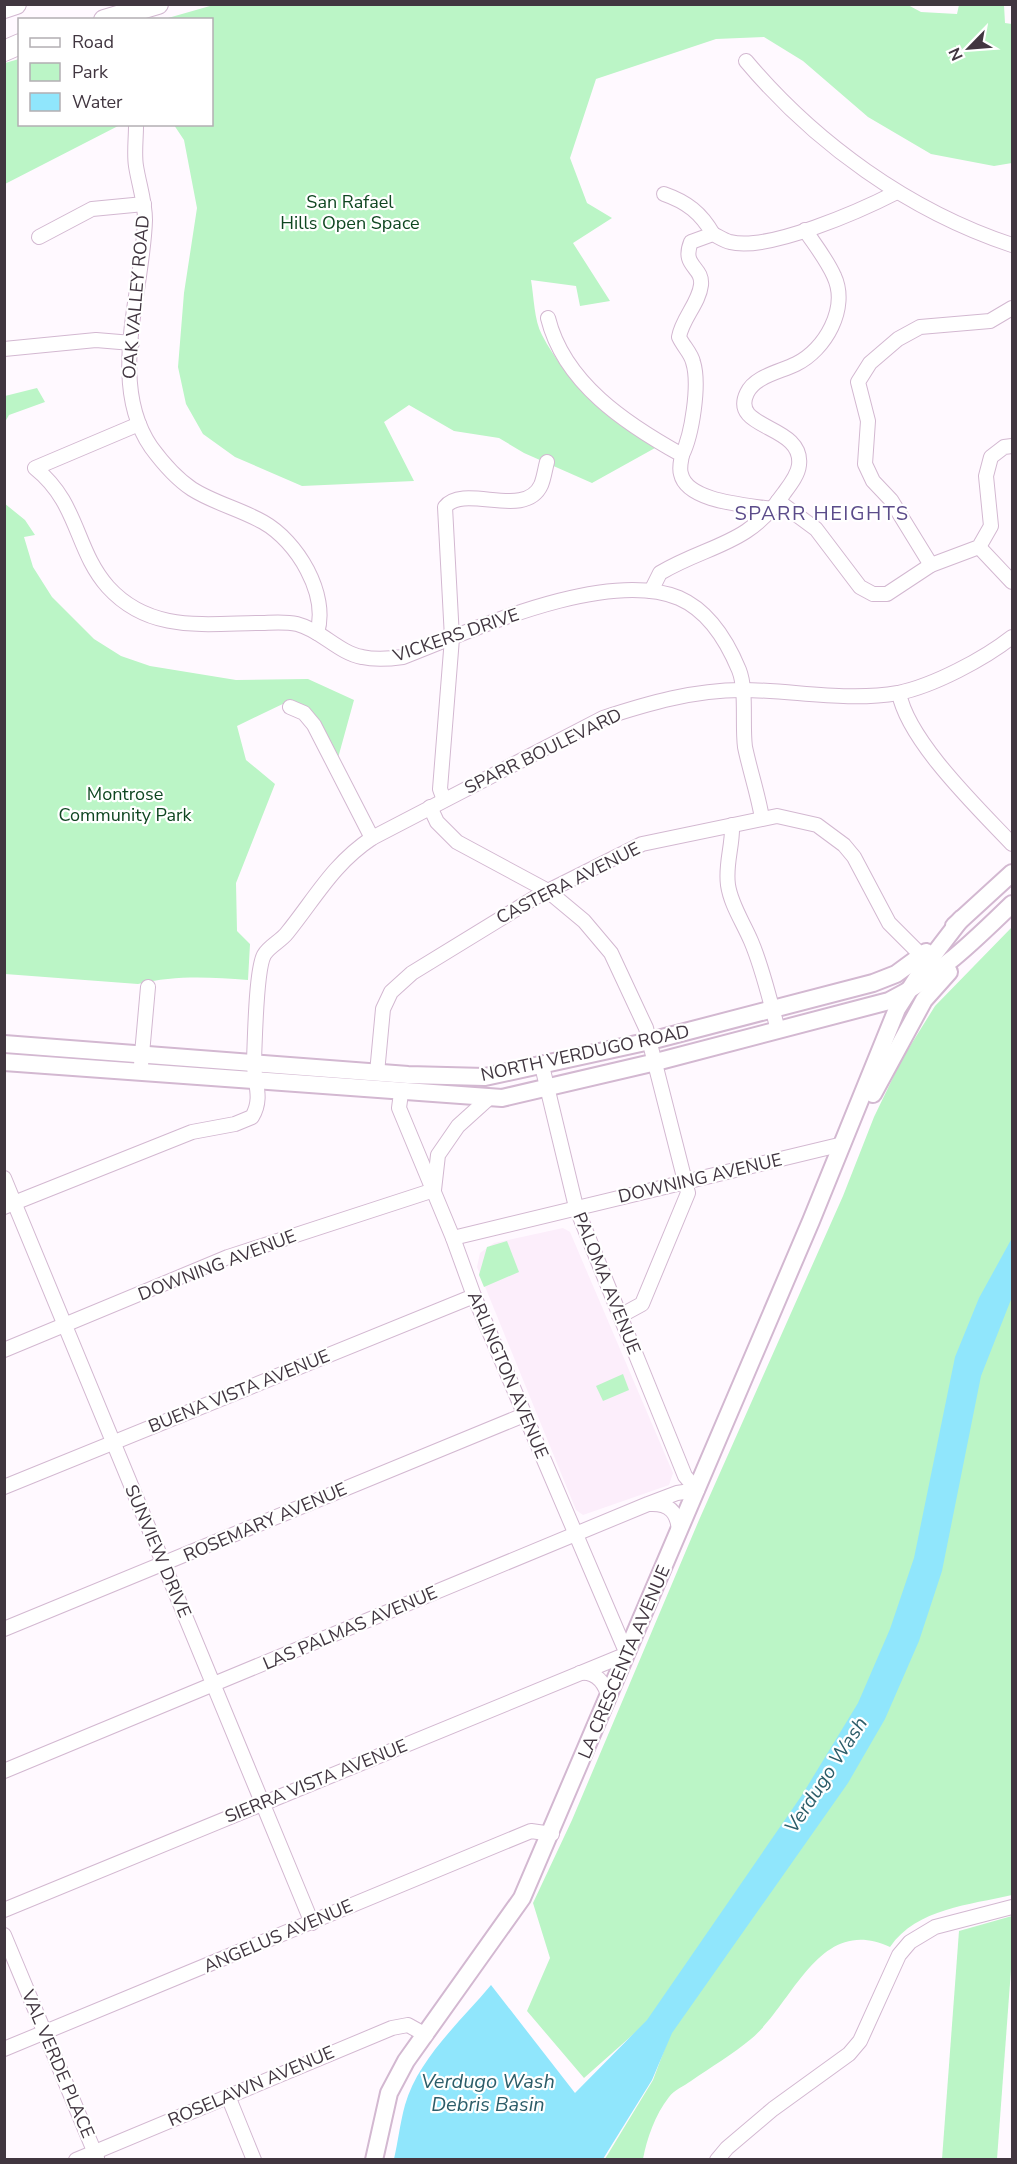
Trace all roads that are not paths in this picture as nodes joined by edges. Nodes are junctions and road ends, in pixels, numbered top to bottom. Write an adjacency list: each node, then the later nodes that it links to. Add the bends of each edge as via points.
1 (16, 4): 3 (highway)
2 (158, 4): 4 (highway)
3 (4, 8)
4 (111, 18)
5 (18, 44): 6 (highway)
6 (4, 51)
7 (746, 61): 9 (street, via 777,98 811,129)
8 (136, 126): 11 (street, OAK VALLEY ROAD, via 136,166)
9 (897, 192): 12 (street); 15 (street)
10 (664, 194): 13 (street, via 686,202)
11 (144, 204): 14 (street, via 92,209); 18 (street, OAK VALLEY ROAD)
12 (805, 230): 13 (street, via 756,242 731,243); 24 (street, via 835,278 836,314 821,345 810,356 764,377 750,386 745,397 750,417 785,435 799,455 799,467)
13 (713, 234): 22 (street, via 691,242 687,251 688,262 699,273 701,284 679,337 696,373 689,441)
14 (39, 237)
15 (1012, 245)
16 (1012, 308): 26 (street, via 990,321 920,327 898,339 870,363 858,382 868,421 865,464)
17 (548, 318): 22 (street, via 559,352 598,398 646,435)
18 (132, 343): 19 (street, via 96,340); 20 (street, OAK VALLEY ROAD, via 128,385)
19 (4, 349)
20 (139, 424): 29 (street, OAK VALLEY ROAD, via 152,448 182,482 262,521 284,538 311,582 322,619); 29 (street, VICKERS DRIVE, via 35,468 63,498 98,574 122,599 148,615 186,625 285,622)
21 (1012, 446): 25 (street, via 991,457 986,476 991,526)
22 (682, 455): 24 (street, via 680,472 689,488 714,499)
23 (547, 462): 31 (street, via 540,486 523,499 449,502 444,512)
24 (775, 505): 26 (street, via 816,529 864,591 890,593); 28 (street, via 733,541 660,573)
25 (979, 547): 26 (street); 27 (street)
26 (931, 565)
27 (1012, 582)
28 (651, 591): 31 (street, VICKERS DRIVE, via 567,598); 32 (street, VICKERS DRIVE, via 680,599 707,617 740,672)
29 (317, 633): 31 (street, VICKERS DRIVE, via 360,657 384,659 403,657)
30 (1012, 637): 33 (street, SPARR BOULEVARD, via 934,681)
31 (452, 638): 35 (street, via 440,789)
32 (741, 690): 33 (street, SPARR BOULEVARD, via 834,695); 35 (street, SPARR BOULEVARD, via 690,694 603,718); 37 (street, VICKERS DRIVE, via 745,747)
33 (899, 693): 40 (street, via 908,718 951,777)
34 (290, 707): 39 (street, via 304,713 314,725)
35 (444, 800): 36 (street, SPARR BOULEVARD)
36 (430, 807): 39 (street, SPARR BOULEVARD); 42 (street, via 437,822 457,842)
37 (762, 818): 38 (street, CASTERA AVENUE); 45 (street, CASTERA AVENUE, via 777,816 817,825 844,845)
38 (732, 825): 42 (street, CASTERA AVENUE, via 642,844); 51 (street, via 728,885)
39 (372, 838): 58 (street, SPARR BOULEVARD, via 331,872 286,935 264,954)
40 (1012, 844)
41 (1012, 873): 44 (main road, NORTH VERDUGO ROAD)
42 (548, 891): 53 (street, via 584,921 611,953); 61 (street, CASTERA AVENUE, via 477,930 400,982 383,1009)
43 (1012, 904): 46 (main road, NORTH VERDUGO ROAD)
44 (961, 919): 47 (main road, NORTH VERDUGO ROAD); 50 (main road, LA CRESCENTA AVENUE)
45 (897, 933): 47 (street, CASTERA AVENUE); 48 (street, CASTERA AVENUE, via 902,948)
46 (976, 940): 50 (main road, NORTH VERDUGO ROAD); 66 (main road, LA CRESCENTA AVENUE, via 924,1000)
47 (922, 956): 48 (main road, NORTH VERDUGO ROAD)
48 (901, 971): 51 (main road, NORTH VERDUGO ROAD, via 873,983)
49 (148, 987): 55 (street)
50 (907, 993): 52 (main road, NORTH VERDUGO ROAD); 66 (main road, LA CRESCENTA AVENUE, via 893,1018)
51 (772, 1009): 52 (street); 53 (main road, NORTH VERDUGO ROAD)
52 (778, 1030): 57 (main road, NORTH VERDUGO ROAD)
53 (650, 1041): 57 (street); 59 (main road, NORTH VERDUGO ROAD)
54 (4, 1044): 55 (main road, NORTH VERDUGO ROAD)
55 (142, 1055): 58 (main road, NORTH VERDUGO ROAD); 60 (street)
56 (4, 1062): 60 (main road, NORTH VERDUGO ROAD)
57 (656, 1062): 63 (main road, NORTH VERDUGO ROAD); 68 (street)
58 (254, 1063): 61 (main road, NORTH VERDUGO ROAD); 62 (street)
59 (542, 1066): 61 (main road, NORTH VERDUGO ROAD, via 462,1079); 63 (street, PALOMA AVENUE)
60 (140, 1073): 62 (main road, NORTH VERDUGO ROAD)
61 (377, 1073)
62 (257, 1081): 64 (main road, NORTH VERDUGO ROAD); 70 (street, via 259,1103 252,1117 244,1122 192,1132)
63 (547, 1088): 65 (main road, NORTH VERDUGO ROAD); 71 (street, PALOMA AVENUE)
64 (400, 1093): 65 (main road, NORTH VERDUGO ROAD); 69 (street, ARLINGTON AVENUE, via 399,1108)
65 (489, 1098): 69 (street, via 458,1126 438,1155)
66 (843, 1144): 68 (street, DOWNING AVENUE); 80 (main road, LA CRESCENTA AVENUE)
67 (4, 1178): 70 (street, SUNVIEW DRIVE)
68 (686, 1181): 71 (street, DOWNING AVENUE); 74 (street, via 688,1196 645,1298 637,1308)
69 (434, 1190): 72 (street, ARLINGTON AVENUE); 75 (street, DOWNING AVENUE, via 228,1257)
70 (10, 1205): 75 (street, SUNVIEW DRIVE)
71 (576, 1208): 72 (street, DOWNING AVENUE); 74 (street, PALOMA AVENUE)
72 (453, 1238): 73 (street, ARLINGTON AVENUE)
73 (474, 1296): 77 (street, ARLINGTON AVENUE); 78 (street, BUENA VISTA AVENUE)
74 (620, 1316): 79 (street, PALOMA AVENUE)
75 (64, 1325): 76 (street, DOWNING AVENUE); 78 (street, SUNVIEW DRIVE)
76 (4, 1350)
77 (524, 1415): 85 (street, ARLINGTON AVENUE); 86 (street, ROSEMARY AVENUE)
78 (112, 1442): 81 (street, BUENA VISTA AVENUE); 86 (street, SUNVIEW DRIVE)
79 (677, 1457): 80 (street, via 689,1465); 82 (street, PALOMA AVENUE, via 685,1476)
80 (709, 1461): 82 (main road, LA CRESCENTA AVENUE)
81 (4, 1487)
82 (697, 1490): 83 (street, LAS PALMAS AVENUE); 84 (main road, LA CRESCENTA AVENUE)
83 (648, 1504): 84 (street, via 669,1506 678,1519); 85 (street, LAS PALMAS AVENUE)
84 (679, 1532): 88 (main road, LA CRESCENTA AVENUE)
85 (576, 1534): 87 (street, ARLINGTON AVENUE); 92 (street, LAS PALMAS AVENUE)
86 (163, 1564): 89 (street, ROSEMARY AVENUE); 92 (street, SUNVIEW DRIVE)
87 (613, 1619): 88 (street, via 620,1626); 90 (street, ARLINGTON AVENUE)
88 (639, 1625): 90 (main road, LA CRESCENTA AVENUE)
89 (4, 1629)
90 (627, 1654): 91 (street, SIERRA VISTA AVENUE); 93 (main road, LA CRESCENTA AVENUE)
91 (580, 1673): 93 (street, via 598,1678); 95 (street, SIERRA VISTA AVENUE)
92 (213, 1685): 94 (street, LAS PALMAS AVENUE); 95 (street, SUNVIEW DRIVE)
93 (609, 1698): 96 (main road, LA CRESCENTA AVENUE)
94 (4, 1771)
95 (261, 1803): 98 (street, SIERRA VISTA AVENUE); 99 (street, SUNVIEW DRIVE)
96 (552, 1834): 99 (street, ANGELUS AVENUE, via 531,1831); 102 (main road, LA CRESCENTA AVENUE, via 522,1898)
97 (1012, 1907): 109 (street, via 935,1927 910,1942 899,1955 860,2041 849,2054 773,2109)
98 (4, 1910)
99 (312, 1923): 101 (street, ANGELUS AVENUE)
100 (4, 1935): 101 (street, VAL VERDE PLACE)
101 (46, 2032): 103 (street, ANGELUS AVENUE); 105 (street, VAL VERDE PLACE)
102 (426, 2035): 104 (street, ROSELAWN AVENUE, via 408,2025 392,2028); 108 (main road, LA CRESCENTA AVENUE, via 388,2093)
103 (4, 2049)
104 (228, 2096): 105 (street, ROSELAWN AVENUE); 107 (street)
105 (96, 2155): 106 (street, ROSELAWN AVENUE)
106 (76, 2160)
107 (254, 2160)
108 (374, 2160)
109 (717, 2160)

